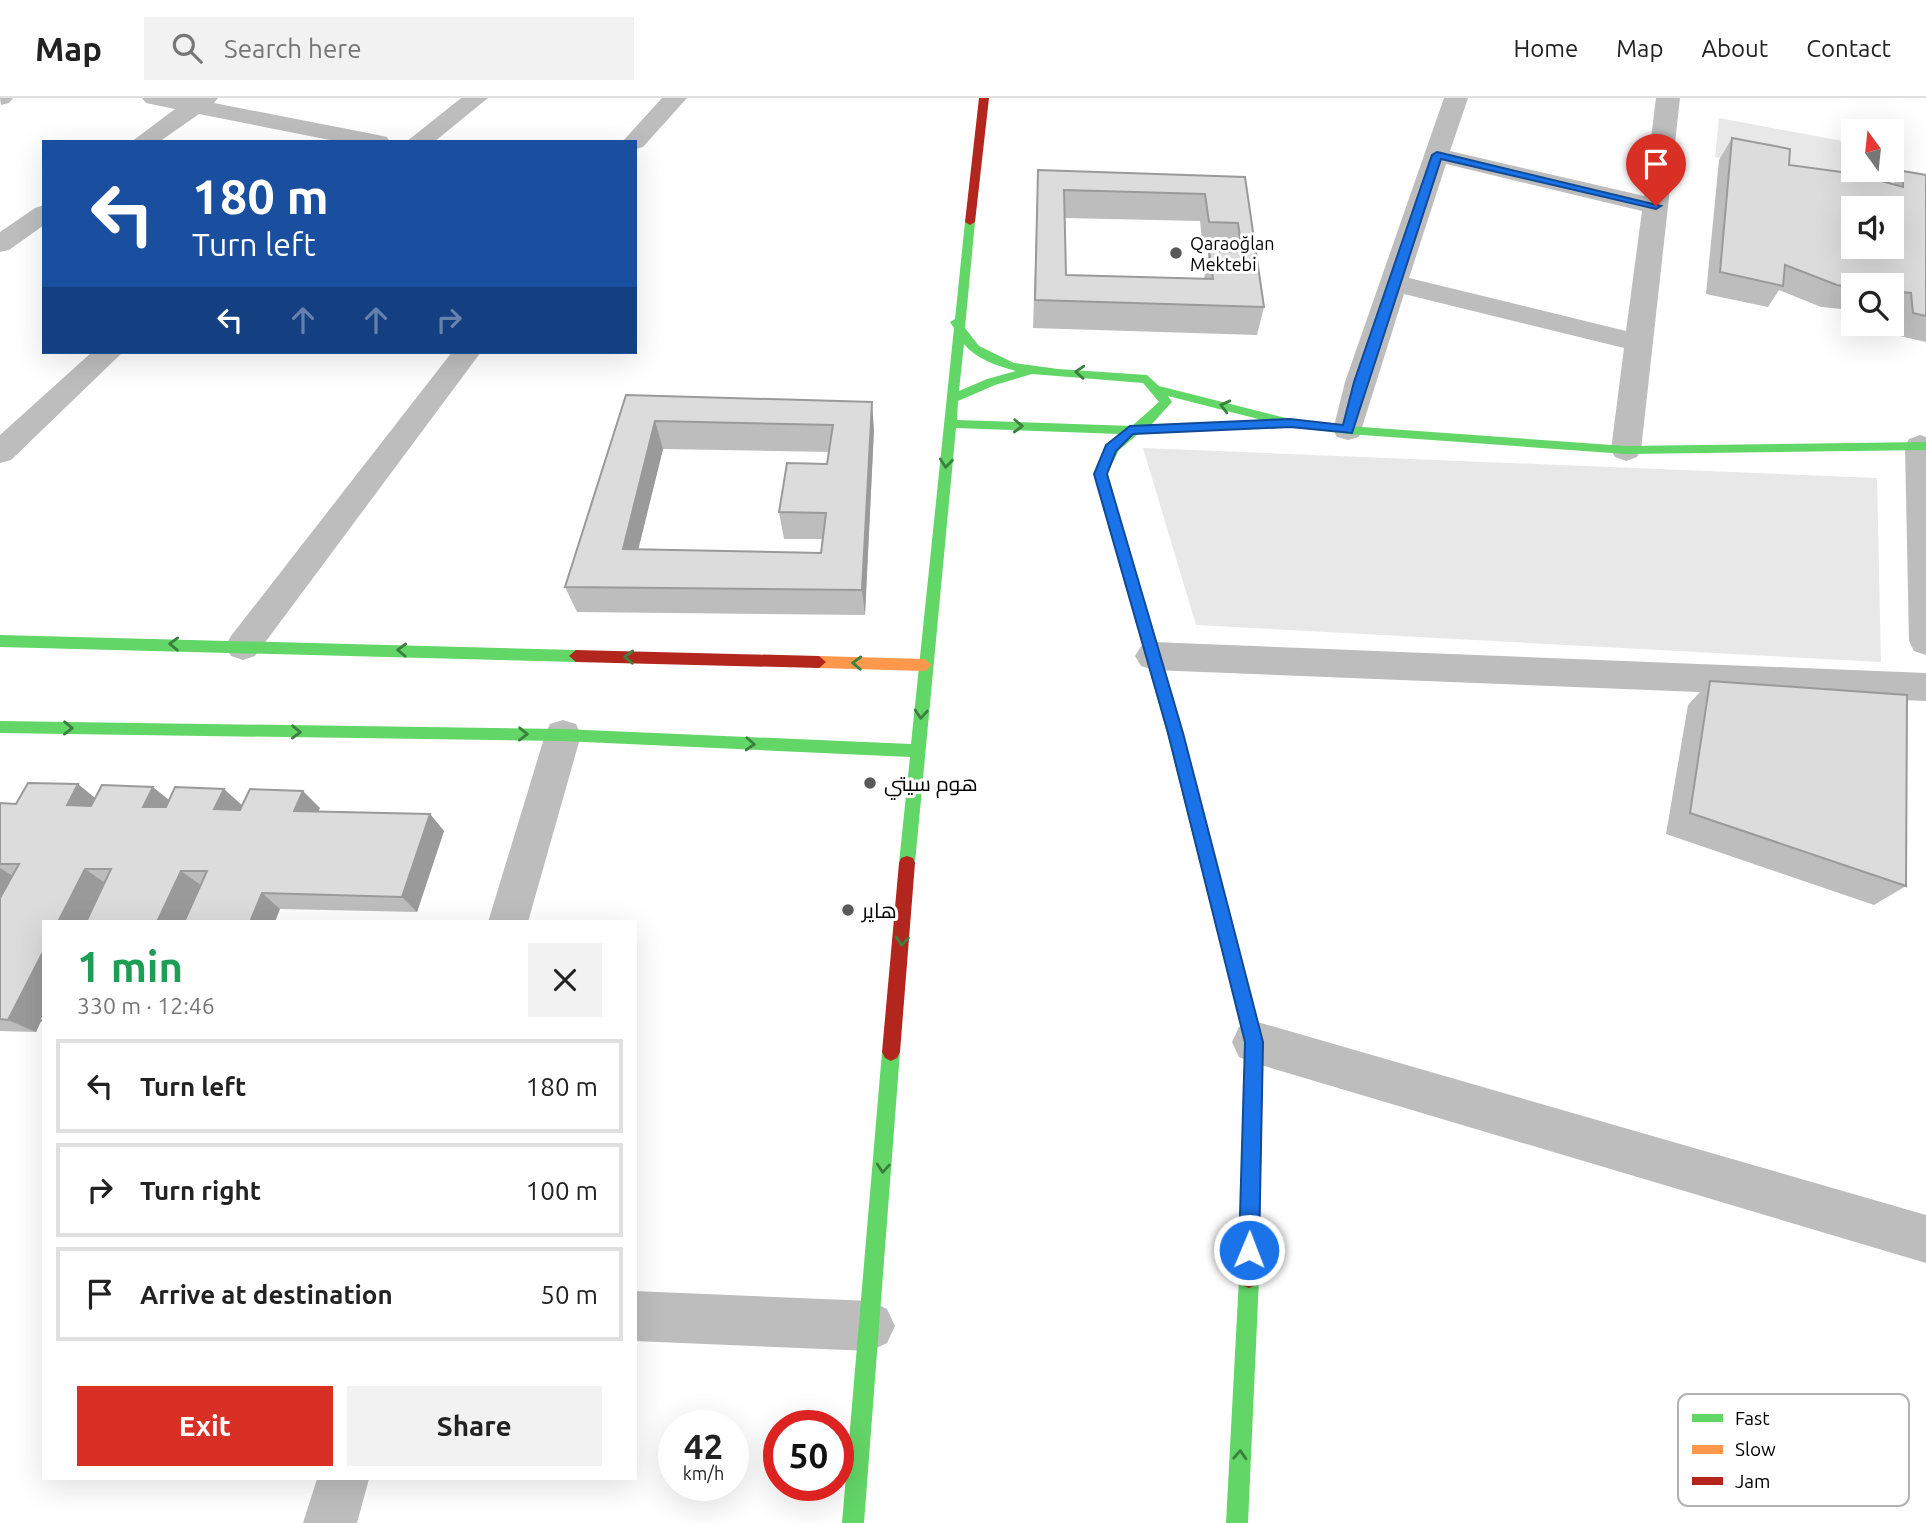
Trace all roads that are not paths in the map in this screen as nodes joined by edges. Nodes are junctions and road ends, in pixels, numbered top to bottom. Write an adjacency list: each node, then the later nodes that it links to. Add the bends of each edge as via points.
1 (154, 98): 7 (street)
2 (476, 98): 11 (street)
3 (675, 98): 12 (street)
4 (984, 98): 18 (main road)
5 (1456, 98): 13 (street)
6 (1668, 98): 14 (street)
7 (200, 102): 8 (street); 9 (street)
8 (328, 137): 10 (street)
9 (146, 140)
10 (358, 140)
11 (421, 140)
12 (636, 140)
13 (1437, 155): 14 (street); 17 (street)
14 (1656, 206): 19 (street)
15 (42, 214): 16 (street)
16 (0, 244)
17 (1394, 284): 19 (street); 28 (street)
18 (956, 322): 22 (main road, via 976,349); 24 (main road)
19 (1639, 343): 30 (street)
20 (106, 354): 31 (street)
21 (465, 354): 34 (street)
22 (1036, 369): 23 (main road, one-way to 22, via 1147,379 1125,375); 24 (main road)
23 (1160, 390): 25 (main road, one-way to 23); 27 (main road, via 1166,402 1158,416)
24 (951, 400): 26 (main road)
25 (1290, 423): 27 (main road); 28 (main road)
26 (950, 424): 27 (main road, one-way to 27); 36 (main road, one-way to 36)
27 (1130, 430): 35 (main road, via 1110,449 1101,474)
28 (1348, 430): 30 (main road)
29 (1923, 446): 30 (main road); 32 (street)
30 (1626, 450)
31 (0, 452)
32 (1926, 640)
33 (0, 641): 34 (main road, one-way to 33)
34 (243, 646): 36 (main road, one-way to 34)
35 (1153, 656): 37 (street); 42 (main road)
36 (925, 665): 40 (main road, one-way to 40)
37 (1926, 687)
38 (0, 727): 39 (main road, one-way to 39)
39 (563, 735): 40 (main road, one-way to 40); 41 (street)
40 (918, 751): 45 (main road, one-way to 45)
41 (509, 920)
42 (1254, 1042): 43 (street); 49 (main road, one-way to 42)
43 (1926, 1239)
44 (637, 1316): 45 (street)
45 (870, 1326): 48 (main road)
46 (343, 1480): 47 (street)
47 (330, 1523)
48 (853, 1523)
49 (1237, 1523)

